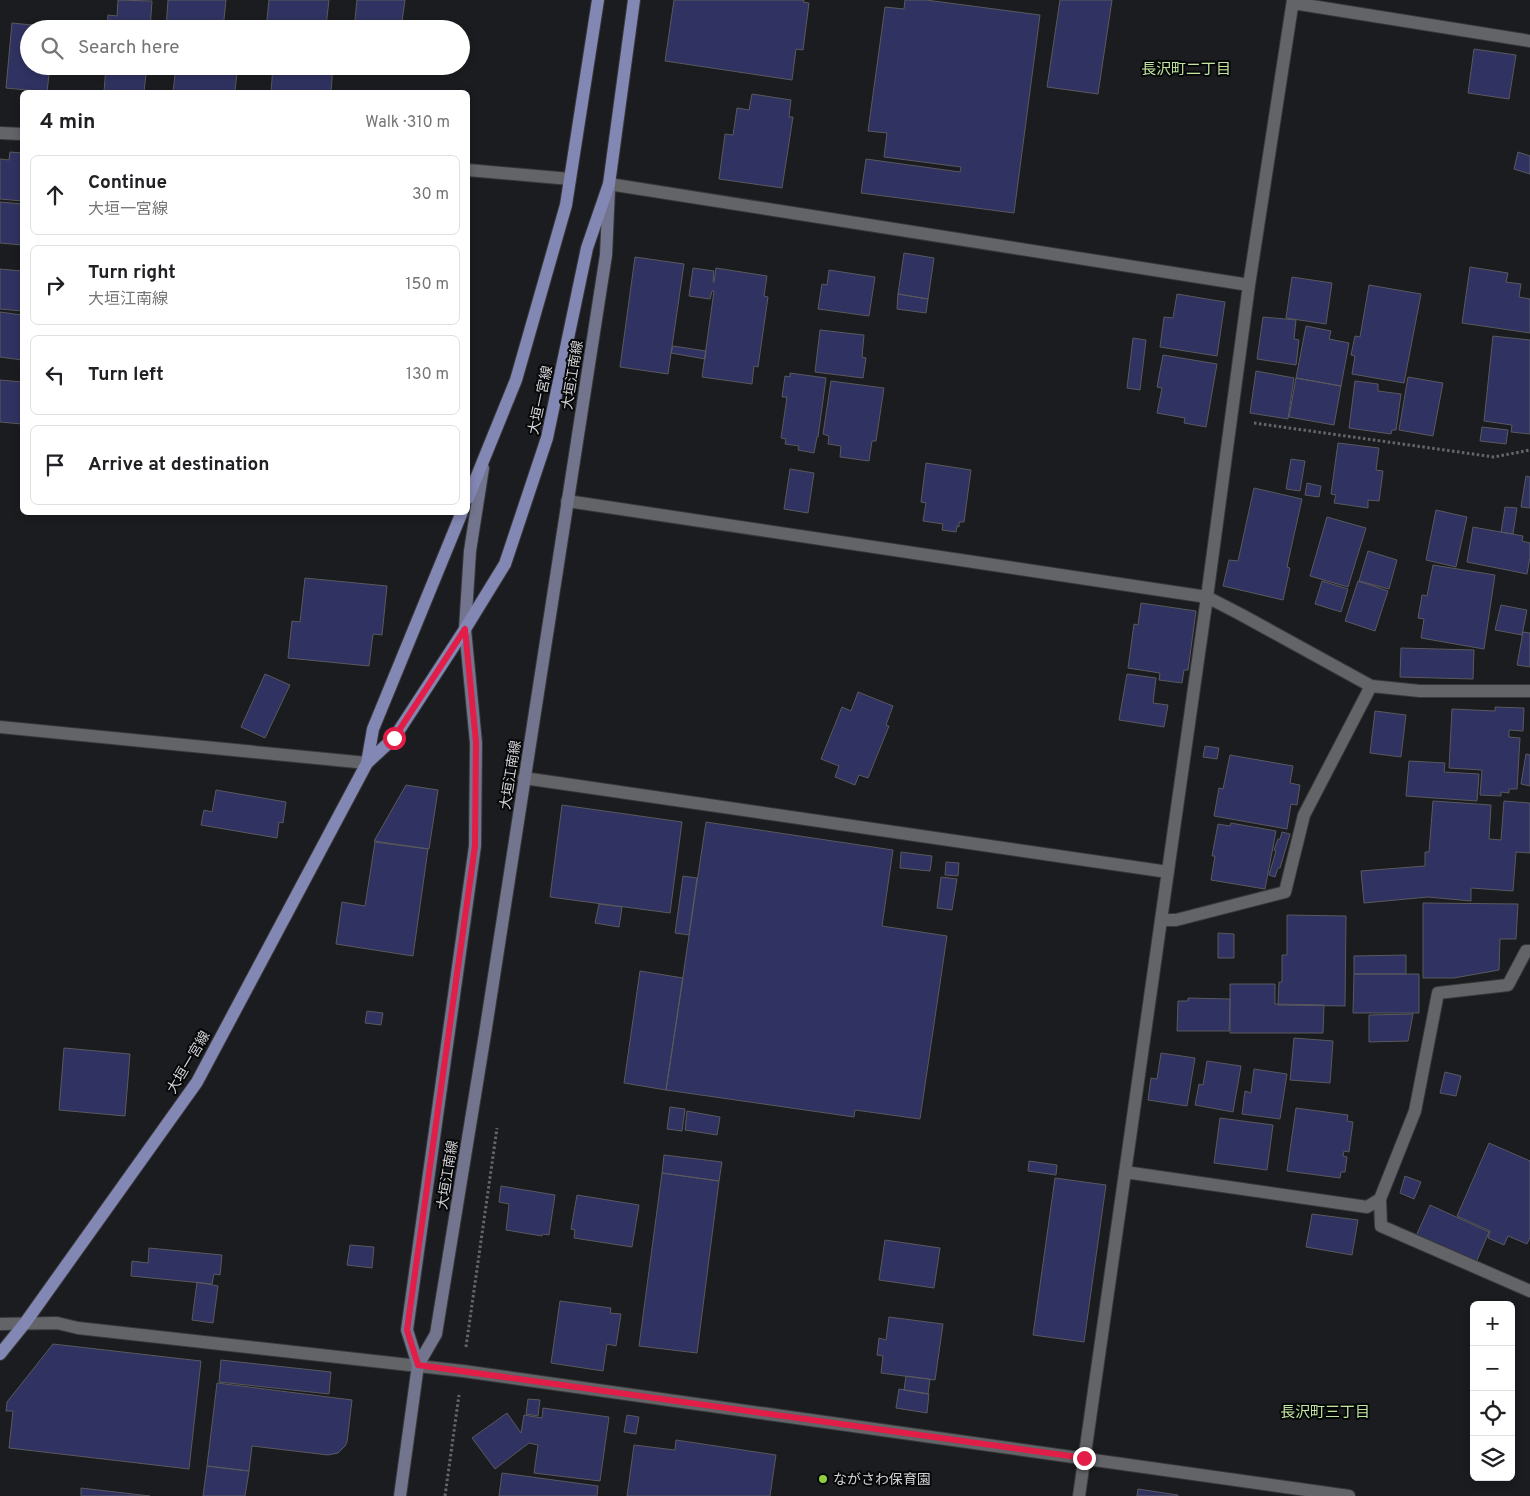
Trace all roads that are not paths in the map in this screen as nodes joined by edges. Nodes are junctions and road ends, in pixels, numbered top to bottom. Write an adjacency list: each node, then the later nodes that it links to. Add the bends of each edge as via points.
1 (598, 0): 8 (main road, 大垣一宮線)
2 (634, 0): 9 (main road, 大垣一宮線)
3 (1293, 1): 4 (street); 10 (street)
4 (1530, 41)
5 (0, 133): 6 (street)
6 (20, 134)
7 (470, 170): 8 (street)
8 (570, 179): 11 (main road, 大垣一宮線, via 566,205 516,380)
9 (609, 184): 10 (street); 13 (main road, 大垣江南線, via 606,255); 16 (main road, 大垣一宮線, via 587,248 547,438 506,564)
10 (1249, 285): 15 (street)
11 (485, 455): 12 (main road, 大垣一宮線); 16 (main road, 大垣江南線, via 470,551)
12 (470, 493)
13 (567, 502): 15 (street); 21 (main road, 大垣江南線)
14 (461, 515): 20 (main road, 大垣一宮線, via 374,729)
15 (1207, 597): 17 (street); 22 (street)
16 (465, 629): 20 (main road, 大垣一宮線, via 394,738); 31 (main road, 大垣江南線, via 476,742 475,846 407,1330)
17 (1371, 686): 18 (street, via 1420,691); 23 (street, via 1304,815 1285,892 1176,920)
18 (1530, 691)
19 (0, 727): 20 (street)
20 (368, 763): 29 (main road, 大垣一宮線, via 197,1082)
21 (524, 778): 22 (street); 31 (main road, 大垣江南線, via 436,1334)
22 (1168, 872): 23 (street)
23 (1161, 920): 25 (street)
24 (1530, 951): 26 (street, via 1526,951 1508,985 1438,993 1415,1111)
25 (1125, 1172): 26 (street, via 1367,1207); 32 (street)
26 (1380, 1199): 27 (street, via 1381,1226)
27 (1530, 1291)
28 (0, 1324): 29 (street)
29 (25, 1324): 30 (main road, 大垣一宮線); 31 (street, via 56,1323)
30 (0, 1354)
31 (418, 1365): 32 (street); 33 (main road, 大垣江南線)
32 (1084, 1458): 34 (street); 35 (street)
33 (400, 1496)
34 (1078, 1496)
35 (1349, 1496)

